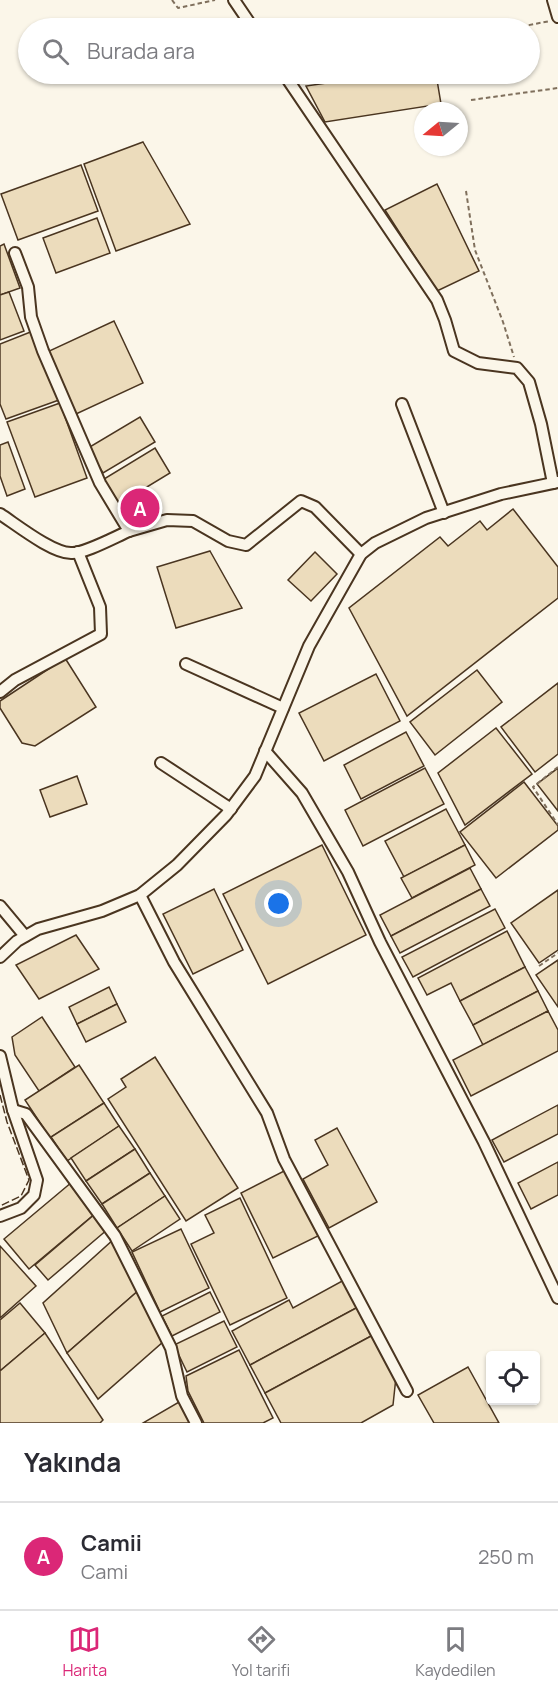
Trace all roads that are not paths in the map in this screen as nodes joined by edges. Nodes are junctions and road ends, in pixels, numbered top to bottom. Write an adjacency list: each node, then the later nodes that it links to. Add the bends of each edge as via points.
1 (234, 0): 3 (street)
2 (553, 0): 4 (street)
3 (246, 18)
4 (558, 18)
5 (291, 84): 8 (street, via 437,300 454,351 478,363 517,368 529,382)
6 (15, 253): 11 (street, via 28,287 31,317 43,351 100,483)
7 (402, 404): 9 (street)
8 (556, 483): 9 (street, via 501,494)
9 (444, 513): 13 (street, via 375,543)
10 (0, 514): 12 (street, via 58,551)
11 (129, 531): 12 (street); 13 (street, via 167,520 193,521 228,541 246,544 301,501 315,507)
12 (78, 552): 16 (street, via 100,607 101,634)
13 (361, 554): 18 (street, via 309,646)
14 (186, 664): 18 (street)
15 (0, 677): 16 (street)
16 (15, 680): 17 (street)
17 (0, 692)
18 (283, 708): 19 (street)
19 (265, 751): 21 (street, via 255,776); 29 (street, via 302,793 348,872)
20 (161, 763): 21 (street)
21 (231, 809): 22 (street, via 177,865)
22 (141, 895): 24 (street); 30 (street, via 174,962 267,1113 284,1159)
23 (0, 906): 24 (street)
24 (25, 936): 25 (street)
25 (0, 957)
26 (0, 1056): 27 (street)
27 (13, 1110): 28 (street, via 38,1180 34,1195 21,1208); 31 (street, via 26,1114 114,1236 171,1348 182,1396)
28 (0, 1216)
29 (558, 1298)
30 (407, 1391)
31 (196, 1423)

